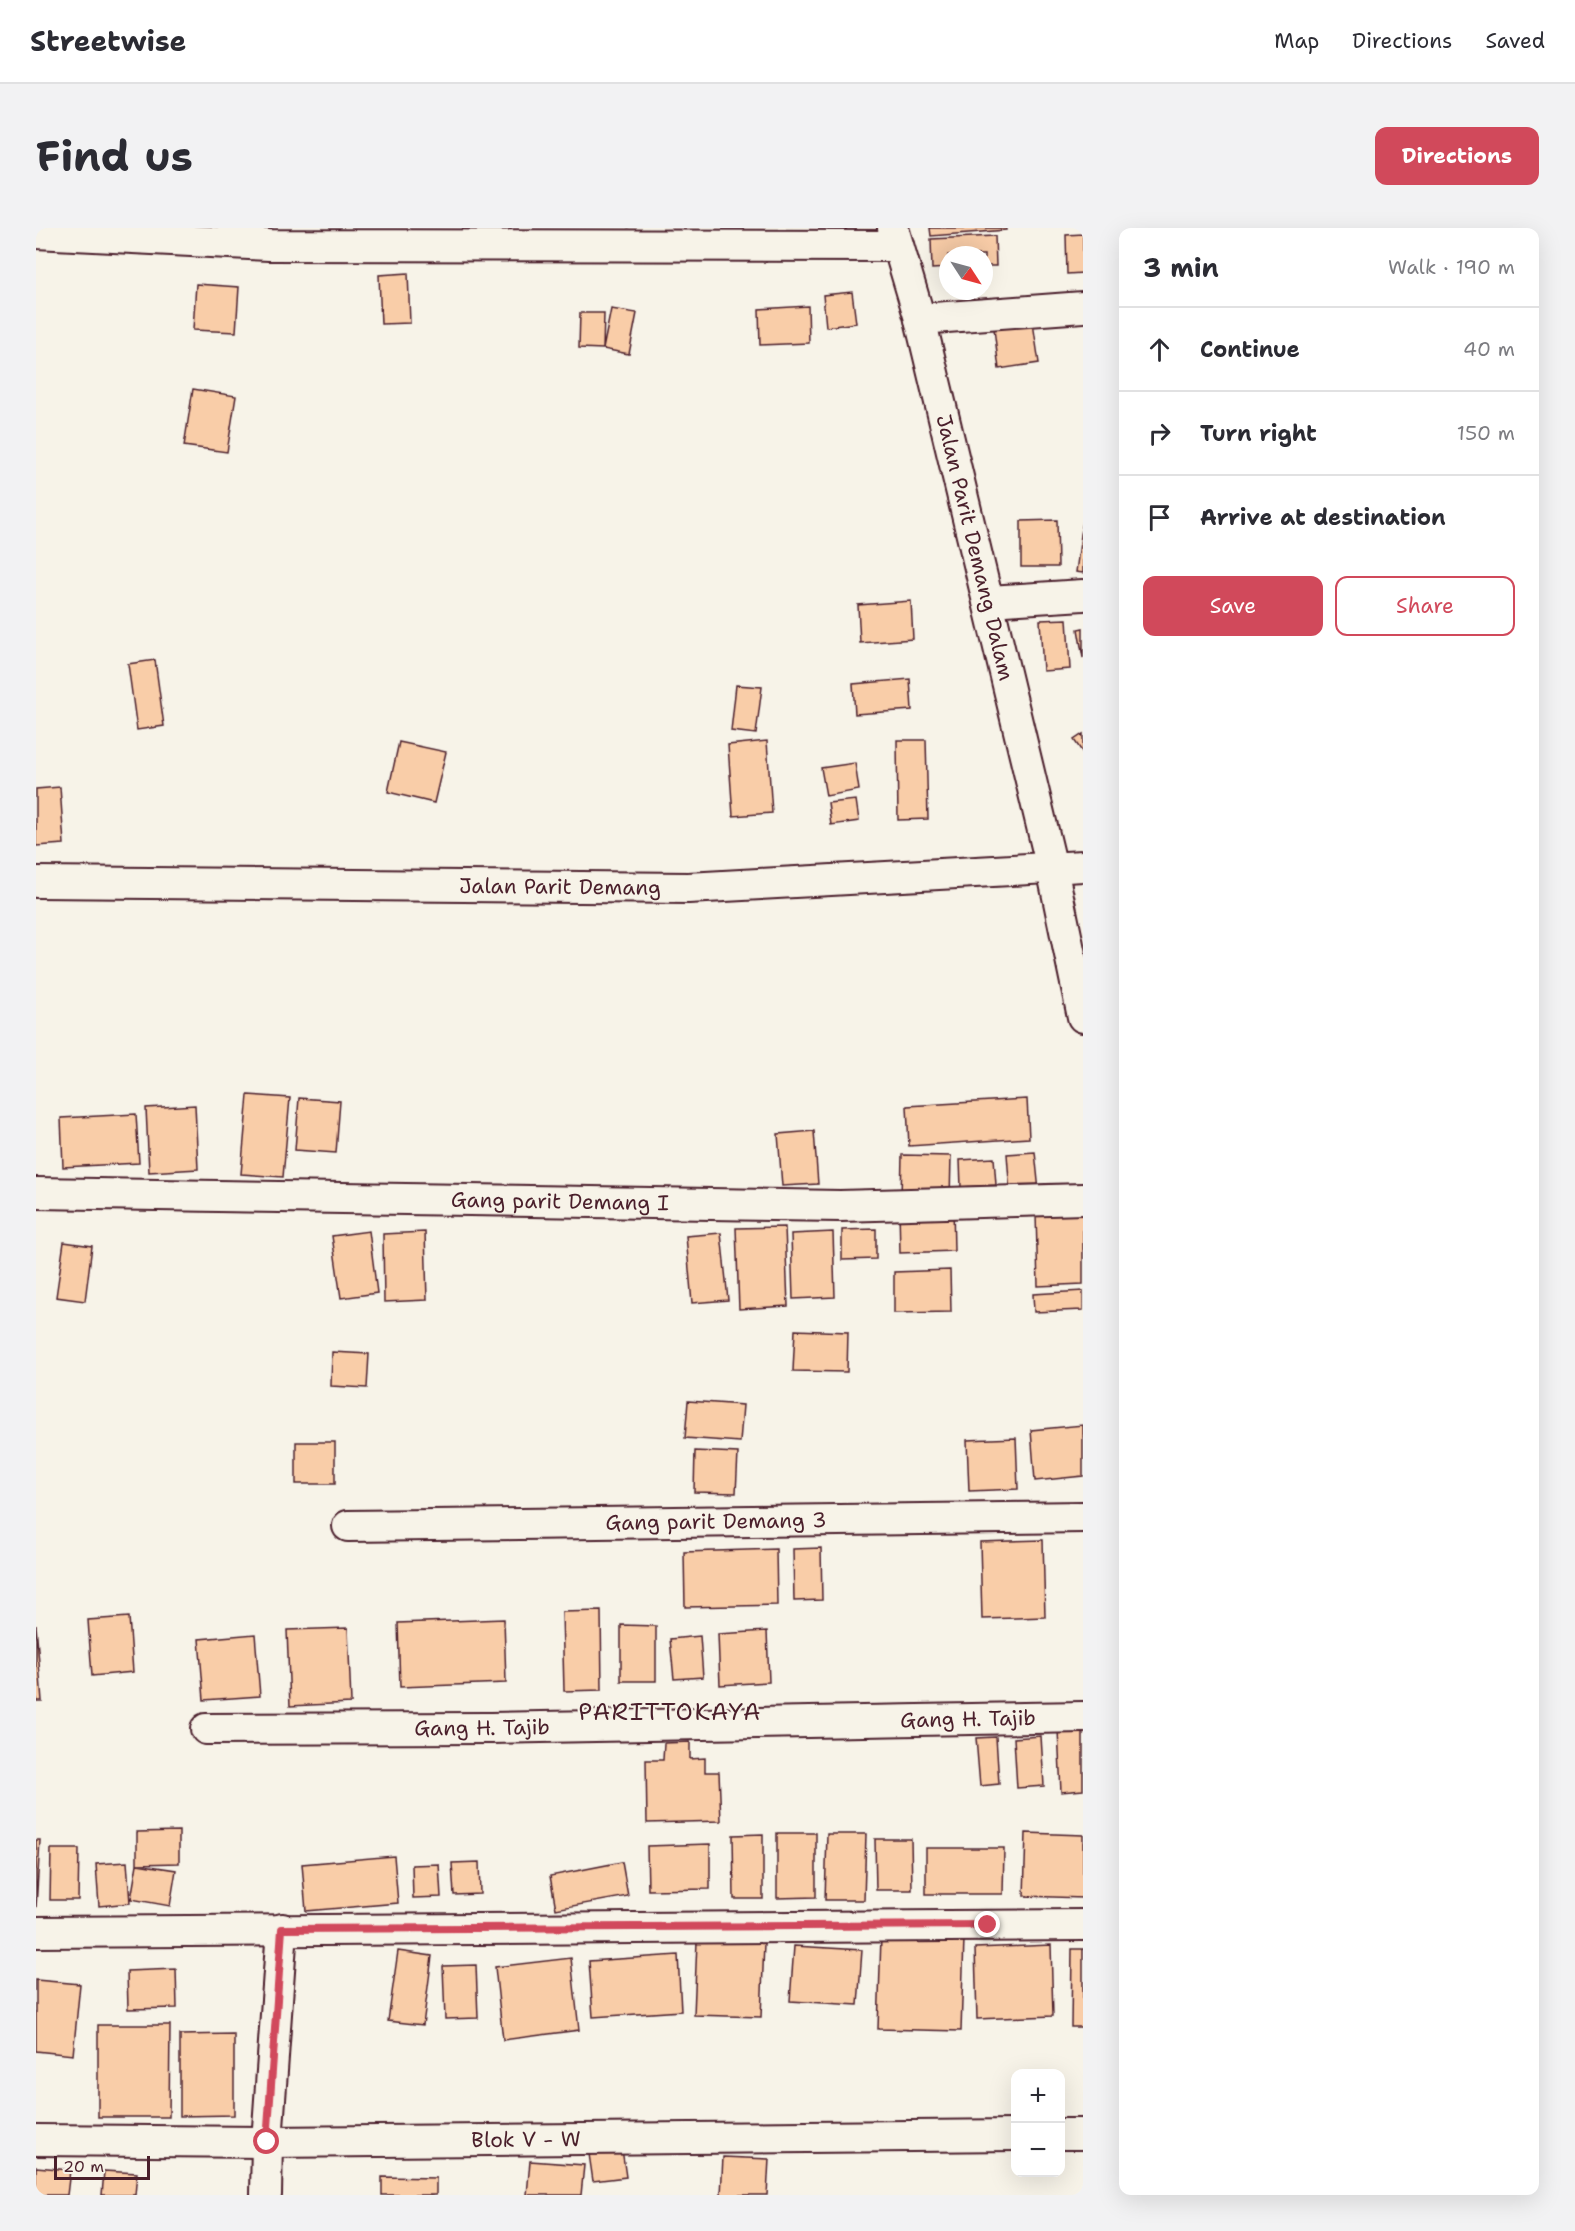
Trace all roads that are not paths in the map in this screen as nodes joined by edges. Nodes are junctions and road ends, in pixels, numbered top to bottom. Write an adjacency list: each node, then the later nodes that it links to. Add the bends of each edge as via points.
1 (36, 233): 2 (street, via 269,245)
2 (895, 237): 4 (street, Jalan Parit Demang Dalam)
3 (1083, 307): 4 (street)
4 (920, 319): 6 (street, Jalan Parit Demang Dalam)
5 (1083, 595): 6 (street)
6 (988, 601): 8 (street, Jalan Parit Demang Dalam)
7 (1083, 866): 8 (street, Jalan Parit Demang)
8 (1052, 868): 9 (street, Jalan Parit Demang, via 688,888); 10 (street, Jalan Parit Demang Dalam)
9 (36, 882)
10 (1083, 1017)
11 (36, 1193): 12 (street, Gang parit Demang I, via 840,1206)
12 (1083, 1199)
13 (1083, 1517): 14 (street, Gang parit Demang 3)
14 (348, 1526)
15 (1083, 1717): 16 (street, Gang H. Tajib)
16 (206, 1729)
17 (1083, 1924): 18 (street)
18 (282, 1929): 19 (street); 24 (street)
19 (36, 1932)
20 (1065, 2134): 21 (street)
21 (1083, 2134)
22 (1011, 2135): 24 (street, Blok V - W)
23 (36, 2140): 24 (street, Blok V - W)
24 (267, 2142): 25 (street)
25 (266, 2195)

